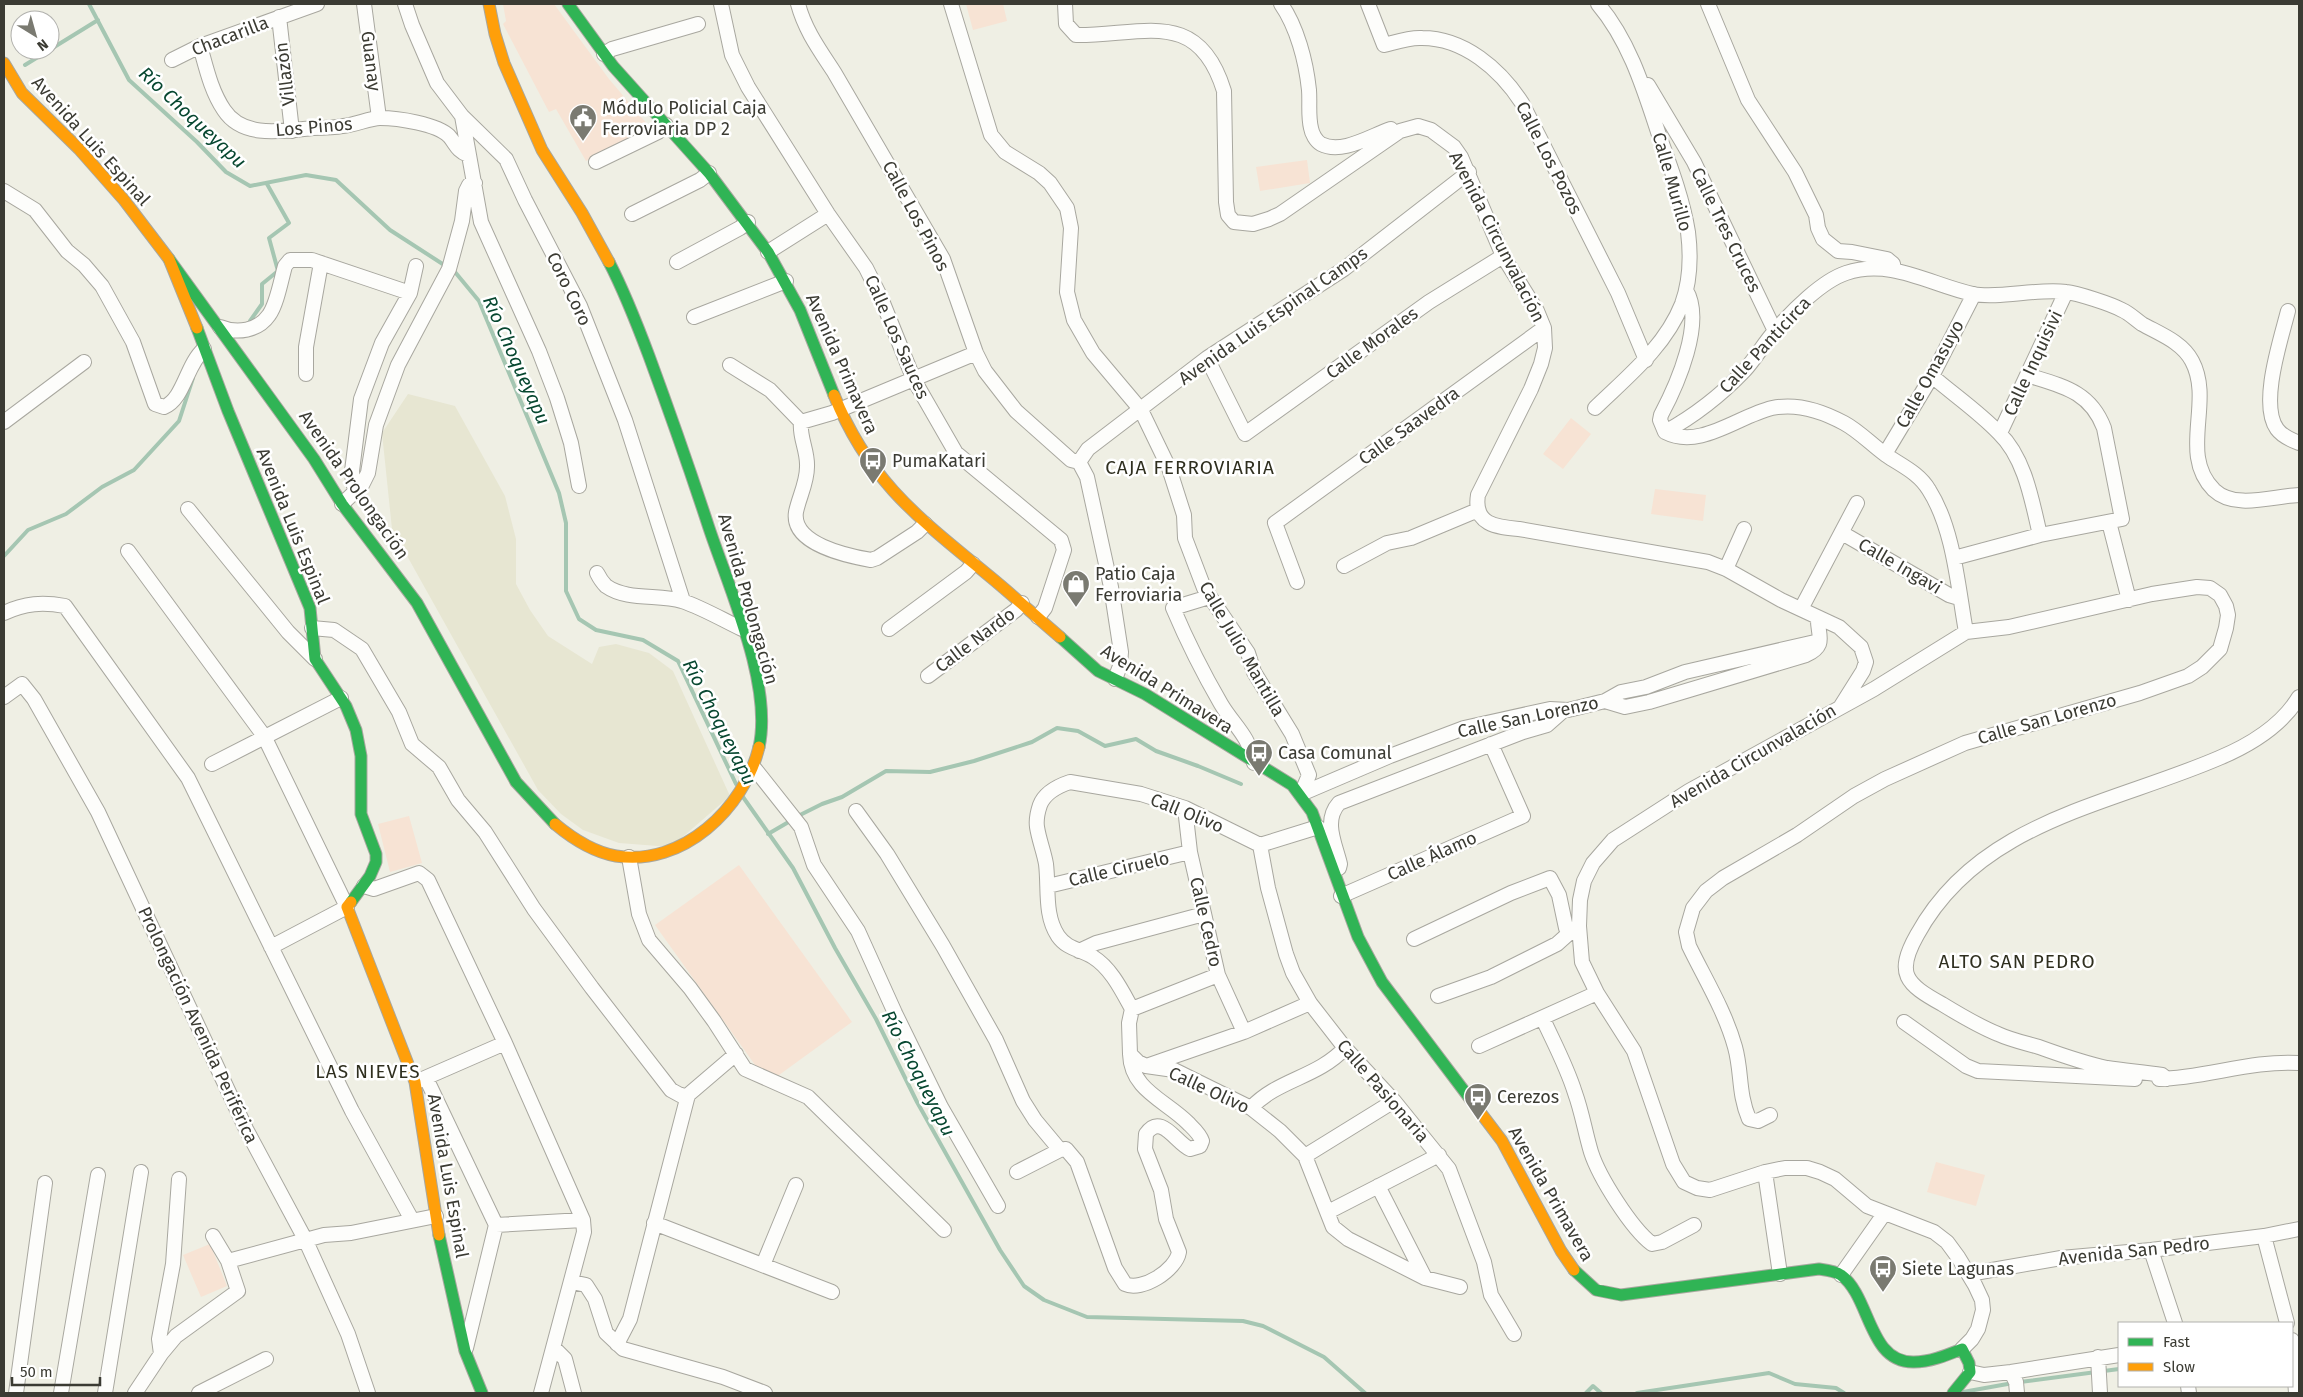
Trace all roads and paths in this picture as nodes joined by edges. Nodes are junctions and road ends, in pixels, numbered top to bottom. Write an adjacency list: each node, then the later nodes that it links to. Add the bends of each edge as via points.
1 (364, 4): 22 (street, Guanay)
2 (405, 4): 21 (street, Coro Coro, via 437,83)
3 (489, 4): 101 (street, Avenida Prolongación, via 504,66 550,165 582,212 626,298 683,447)
4 (568, 4): 17 (street, Avenida Primavera)
5 (721, 4): 33 (street, Calle Los Sauces, via 732,55 748,87)
6 (798, 4): 53 (street, Calle Los Pinos, via 803,23 942,259)
7 (951, 4): 64 (street, Calle Julio Mantilla, via 991,135 1005,152 1050,183 1067,208 1071,228 1067,292 1074,320 1093,353)
8 (1064, 4): 25 (street, Avenida Circunvalación, via 1066,24 1076,35 1167,30 1189,38 1204,51 1220,76 1224,91 1226,202 1230,219 1239,223 1253,224 1280,214)
9 (1281, 4): 25 (street, via 1297,37 1308,88 1311,128 1319,142 1322,145 1347,145 1388,130)
10 (1368, 4): 55 (street, Calle Los Pozos, via 1384,44 1420,38 1449,42 1475,55 1512,87 1618,293)
11 (1598, 4): 20 (street, Calle Tres Cruces, via 1611,19)
12 (1708, 4): 41 (street, via 1748,100 1795,172 1823,239 1838,252 1887,258)
13 (311, 5): 14 (street, Chacarilla)
14 (279, 18): 16 (street, Chacarilla); 24 (street, Villazón)
15 (698, 24): 17 (street, via 612,48)
16 (200, 46): 18 (street, Chacarilla); 24 (street, Los Pinos, via 215,95 224,111 236,122 250,128 268,132)
17 (604, 54): 23 (street, Avenida Primavera)
18 (172, 60)
19 (4, 63): 37 (street, Avenida Luis Espinal, via 22,94 124,200)
20 (1638, 75): 43 (street, Calle Murillo, via 1682,202 1688,234 1689,278); 51 (street, Calle Tres Cruces, via 1650,86 1694,162)
21 (462, 116): 26 (street); 94 (street, Coro Coro, via 506,159 580,306 625,420)
22 (379, 118): 24 (street, Los Pinos, via 359,124); 26 (street, Los Pinos, via 438,128)
23 (666, 125): 27 (street); 29 (street, Avenida Primavera)
24 (292, 131)
25 (1400, 131): 28 (street, Avenida Circunvalación, via 1418,126 1431,130 1454,147)
26 (468, 155): 30 (street)
27 (596, 162)
28 (1469, 172): 36 (street, Avenida Circunvalación); 54 (street, Avenida Luis Espinal Camps, via 1344,269)
29 (708, 173): 32 (street); 34 (street, Avenida Primavera)
30 (475, 182): 72 (street, via 477,205 486,236 557,398 571,443); 73 (street, via 466,191 449,269 398,365 376,425 368,473)
31 (4, 192): 52 (street, via 35,210 67,251 102,286 133,342 155,404 164,407 175,398 191,364)
32 (632, 214)
33 (828, 214): 35 (street); 61 (street, Calle Los Sauces, via 866,268 882,298)
34 (748, 222): 35 (street, Avenida Primavera); 38 (street)
35 (768, 252): 42 (street, Avenida Primavera)
36 (1503, 256): 50 (street, Avenida Circunvalación); 54 (street, Calle Morales, via 1429,302 1245,434)
37 (169, 259): 49 (street, Avenida Prolongación); 52 (street, Avenida Luis Espinal)
38 (677, 262)
39 (321, 263): 45 (street); 49 (street, via 300,258 290,260 285,266 269,315 244,331 230,332); 58 (street, via 306,347)
40 (416, 266): 45 (street)
41 (1894, 270): 46 (street, Calle Panticirca); 51 (street, Calle Panticirca, via 1870,268 1846,273 1822,286)
42 (786, 281): 48 (street); 63 (street, Avenida Primavera)
43 (1686, 290): 55 (street, Calle Murillo, via 1676,316); 67 (street, via 1692,300 1693,319 1686,357 1661,415)
44 (2066, 292): 46 (street, Calle Panticirca); 59 (street, Calle Inquisivi); 74 (street, Calle Panticirca, via 2121,309 2183,348 2199,379 2199,466 2212,488 2221,496 2235,500)
45 (410, 293): 73 (street, via 382,343 362,399 352,471)
46 (1974, 294): 60 (street, Calle Omasuyo)
47 (2288, 311): 69 (street, via 2272,369 2270,412 2276,428)
48 (694, 317)
49 (220, 328): 76 (street, Avenida Prolongación, via 314,459)
50 (1544, 328): 78 (street, Avenida Circunvalación, via 1545,348 1541,364 1478,495); 90 (street, Calle Saavedra, via 1274,523)
51 (1775, 331): 67 (street, Calle Panticirca, via 1726,389)
52 (204, 349): 100 (street, Avenida Luis Espinal, via 310,608)
53 (976, 352): 61 (street); 71 (street, Calle Los Pinos, via 985,371 1016,411 1071,460)
54 (1207, 358): 64 (street, Avenida Luis Espinal Camps)
55 (1646, 360): 62 (street, Calle Murillo)
56 (84, 362): 65 (street)
57 (730, 364): 66 (street, via 770,390)
58 (306, 374)
59 (2027, 375): 68 (street, Calle Inquisivi); 79 (street, via 2077,394 2090,402 2100,417)
60 (1932, 376): 68 (street); 70 (street, Calle Omasuyo)
61 (914, 380): 63 (street); 98 (street, Calle Los Sauces, via 956,453 1061,540 1064,550 1045,608)
62 (1595, 408)
63 (840, 409): 66 (street); 80 (street, Avenida Primavera, via 861,450 879,475)
64 (1141, 410): 71 (street, Avenida Luis Espinal Camps, via 1088,449); 91 (street, Calle Julio Mantilla, via 1169,468 1184,515 1186,538)
65 (4, 422)
66 (801, 422): 80 (street, via 808,466 796,514 806,537 818,545 871,560)
67 (1665, 432): 70 (street, via 1674,437 1700,434 1735,424 1751,414 1794,405 1844,422)
68 (2000, 433): 83 (street, via 2022,471)
69 (2299, 443)
70 (1885, 454): 85 (street, via 1919,477 1930,491)
71 (1080, 462): 106 (street, via 1087,477 1111,587 1121,652 1120,666)
72 (579, 486)
73 (356, 491): 76 (street)
74 (2299, 495)
75 (1857, 503): 82 (street)
76 (342, 504): 123 (street, Avenida Prolongación, via 417,603 516,782 535,806 561,832 599,852)
77 (188, 509): 104 (street, via 288,632)
78 (1478, 510): 87 (street, via 1411,538 1387,543); 88 (street, Avenida Circunvalación, via 1488,523 1496,527 1691,558)
79 (2116, 520): 83 (street); 93 (street)
80 (925, 524): 86 (street, Avenida Primavera)
81 (1744, 529): 88 (street)
82 (1842, 533): 92 (street, Calle Ingavi, via 1949,595); 96 (street)
83 (2040, 535): 85 (street)
84 (128, 551): 112 (street)
85 (1954, 558): 92 (street)
86 (972, 564): 95 (street, Avenida Primavera); 102 (street, via 966,572)
87 (1344, 566)
88 (1726, 569): 96 (street, Avenida Circunvalación)
89 (597, 574): 94 (street, via 606,586 633,595)
90 (1297, 582)
91 (1209, 597): 114 (street, via 1173,608 1222,706 1251,747); 117 (street, Calle Julio Mantilla, via 1248,653 1254,672 1292,734 1309,775)
92 (1960, 598): 103 (street)
93 (2129, 600): 103 (street, Calle San Lorenzo, via 2009,628); 154 (street, Calle San Lorenzo, via 2197,587 2210,588 2220,595 2228,615 2220,649 2202,667 2171,683 1990,734 1885,779 1723,878 1706,891 1693,908 1686,932 1689,946 1731,1034 1743,1106 1749,1118 1758,1120)
94 (683, 602): 101 (street)
95 (1022, 603): 98 (street, Avenida Primavera); 105 (street, Calle Nardo)
96 (1801, 609): 99 (street, Avenida Circunvalación)
97 (4, 613): 132 (street, via 29,604 65,606 188,778)
98 (1038, 617): 106 (street, Avenida Primavera, via 1098,671)
99 (1818, 618): 110 (street, Avenida Circunvalación, via 1839,627 1864,653 1863,671); 111 (street, Calle San Lorenzo, via 1822,637 1818,644 1815,642 1685,672 1646,687 1621,692 1606,701)
100 (312, 628): 104 (street, Avenida Luis Espinal); 151 (street, via 334,630 362,649 399,712 412,744 439,767 458,800 485,832 534,909 671,1090 682,1096)
101 (742, 629): 116 (street, Avenida Prolongación, via 761,711)
102 (889, 629)
103 (1966, 632): 110 (street, Calle San Lorenzo)
104 (315, 659): 109 (street, Avenida Luis Espinal)
105 (928, 676)
106 (1114, 679): 114 (street, Avenida Primavera, via 1145,694)
107 (2299, 696): 149 (street, via 2293,707 2272,728 2220,758 2082,807 1995,850 1967,871 1928,913 1905,961 1905,973 1914,988 1999,1035 2108,1068)
108 (4, 697): 179 (street, Prolongación Avenida Periférica, via 22,684 34,699 98,812 246,1129)
109 (340, 698): 112 (street); 125 (street, Avenida Luis Espinal, via 356,730 361,814 376,854 375,868)
110 (1841, 707): 130 (street, Avenida Circunvalación, via 1689,791 1613,840 1593,863 1584,881)
111 (1564, 710): 113 (street, via 1546,725); 117 (street, Calle San Lorenzo, via 1550,709 1464,728)
112 (264, 736): 115 (street); 128 (street)
113 (1491, 744): 124 (street, via 1340,803 1329,821 1340,864); 127 (street, Calle Álamo, via 1523,816)
114 (1254, 763): 117 (street, Avenida Primavera, via 1292,785)
115 (212, 764)
116 (752, 774): 123 (street, Avenida Prolongación, via 733,804 705,831 677,849 652,856); 166 (street, via 801,827 814,864 858,931 941,1107)
117 (1300, 794): 120 (street, Avenida Primavera)
118 (1185, 808): 121 (street, Call Olivo); 122 (street, Calle Cedro); 126 (street, Call Olivo, via 1141,794 1070,782 1060,786 1041,803 1037,826)
119 (856, 811): 155 (street, via 887,854 943,946 996,1040 1023,1101)
120 (1318, 827): 121 (street); 124 (street, Avenida Primavera)
121 (1260, 845): 137 (street, Calle Pasionaria, via 1286,954)
122 (1190, 852): 126 (street, Calle Ciruelo); 129 (street, Calle Cedro)
123 (629, 857): 145 (street, via 640,914 649,940 690,988)
124 (1335, 877): 127 (street, Avenida Primavera)
125 (364, 886): 128 (street, Avenida Luis Espinal); 142 (street, via 374,889 413,874 423,875 428,880)
126 (1048, 886): 133 (street, via 1049,910 1055,930 1069,948)
127 (1341, 896): 183 (street, Avenida Primavera, via 1382,982 1502,1141 1561,1251 1585,1283 1596,1290 1621,1295)
128 (347, 907): 132 (street); 150 (street, Avenida Luis Espinal)
129 (1204, 914): 133 (street, via 1096,943); 134 (street, Calle Cedro)
130 (1574, 929): 131 (street, via 1566,928 1559,895 1550,878); 135 (street, Avenida Circunvalación, via 1582,962); 136 (street, via 1558,944 1491,978)
131 (1414, 939)
132 (271, 947): 170 (street, via 352,1111)
133 (1079, 951): 138 (street, via 1093,957 1107,969)
134 (1218, 975): 138 (street); 141 (street, Calle Cedro)
135 (1597, 993): 139 (street); 160 (street, Avenida Circunvalación, via 1634,1051 1673,1164 1684,1182 1710,1190)
136 (1438, 996)
137 (1310, 1003): 141 (street); 144 (street, Calle Pasionaria)
138 (1132, 1009): 146 (street)
139 (1543, 1019): 143 (street); 174 (street, via 1576,1093 1591,1153 1612,1194 1633,1223 1652,1244)
140 (1904, 1022): 149 (street, via 1978,1071 2117,1079)
141 (1244, 1032): 148 (street)
142 (505, 1043): 150 (street); 171 (street)
143 (1480, 1046)
144 (1345, 1048): 152 (street, Calle Pasionaria); 153 (street, via 1323,1068 1263,1095)
145 (736, 1054): 151 (street); 176 (street, via 745,1069 808,1097)
146 (1130, 1054): 148 (street, Calle Olivo); 155 (street, via 1132,1071 1138,1083 1179,1114 1202,1142 1190,1149 1161,1126 1146,1134 1145,1149 1179,1252 1173,1265 1150,1281 1135,1286 1124,1284 1076,1162 1066,1149)
147 (2299, 1064): 149 (street, via 2245,1065)
148 (1146, 1066): 153 (street, Calle Olivo, via 1174,1070)
149 (2167, 1078)
150 (420, 1080): 169 (street, Avenida Luis Espinal); 173 (street)
151 (688, 1095): 172 (street)
152 (1394, 1101): 156 (street, Calle Pasionaria); 157 (street)
153 (1251, 1108): 157 (street, Calle Olivo)
154 (1770, 1115)
155 (1060, 1150): 159 (street)
156 (1439, 1155): 165 (street); 192 (street, Calle Pasionaria, via 1449,1168 1462,1199 1484,1262 1491,1295)
157 (1305, 1156): 167 (street, Calle Olivo)
158 (141, 1172): 206 (street)
159 (1017, 1172)
160 (1765, 1172): 168 (street, Avenida Circunvalación, via 1785,1168 1820,1172 1835,1179 1867,1206); 183 (street)
161 (98, 1175): 205 (street)
162 (179, 1179): 198 (street, via 173,1264 159,1339)
163 (45, 1182): 204 (street)
164 (796, 1185): 182 (street)
165 (1378, 1186): 167 (street); 186 (street)
166 (998, 1206)
167 (1328, 1212): 186 (street, Calle Olivo, via 1333,1227 1348,1239)
168 (1884, 1214): 184 (street, Avenida Circunvalación, via 1934,1232 1947,1242); 185 (street)
169 (436, 1216): 170 (street); 196 (street, Avenida Luis Espinal)
170 (412, 1220): 179 (street)
171 (583, 1220): 173 (street); 187 (street, via 584,1232)
172 (654, 1223): 182 (street); 193 (street, via 630,1319)
173 (496, 1225): 196 (street)
174 (1694, 1225)
175 (2299, 1229): 178 (street, Avenida San Pedro)
176 (944, 1230)
177 (213, 1236): 181 (street)
178 (2264, 1236): 180 (street, Avenida San Pedro); 191 (street)
179 (304, 1239): 181 (street); 209 (street, Prolongación Avenida Periférica, via 348,1334)
180 (2151, 1250): 184 (street, Avenida San Pedro, via 2061,1258); 190 (street)
181 (228, 1261): 198 (street, via 238,1291 185,1328)
182 (763, 1265): 189 (street)
183 (1780, 1274): 185 (street, Avenida Primavera, via 1819,1269)
184 (1969, 1274): 195 (street, Avenida Circunvalación, via 1980,1294 1983,1310 1978,1329)
185 (1841, 1275): 195 (street, via 1850,1282 1884,1348 1893,1357 1917,1362)
186 (1425, 1278): 188 (street, Calle Olivo)
187 (572, 1282): 193 (street, via 586,1285 591,1291 603,1327); 194 (street)
188 (1460, 1287)
189 (832, 1292)
190 (2175, 1322)
191 (2288, 1322)
192 (1514, 1334)
193 (617, 1344): 213 (street, via 623,1349 723,1377)
194 (554, 1348): 211 (street); 212 (street, via 565,1359)
195 (1962, 1349): 202 (street)
196 (465, 1351): 210 (street, Avenida Luis Espinal)
197 (2293, 1352): 217 (street)
198 (161, 1354): 207 (street)
199 (2118, 1355): 200 (street)
200 (2098, 1357): 203 (street); 216 (street)
201 (266, 1359): 208 (street)
202 (1970, 1372): 203 (street, via 1984,1375); 214 (street)
203 (2011, 1372): 215 (street)
204 (16, 1393)
205 (61, 1393)
206 (106, 1393)
207 (135, 1393)
208 (200, 1393)
209 (368, 1393)
210 (482, 1393)
211 (541, 1393)
212 (574, 1393)
213 (765, 1393)
214 (1954, 1393)
215 (2017, 1393)
216 (2100, 1393)
217 (2296, 1393)

